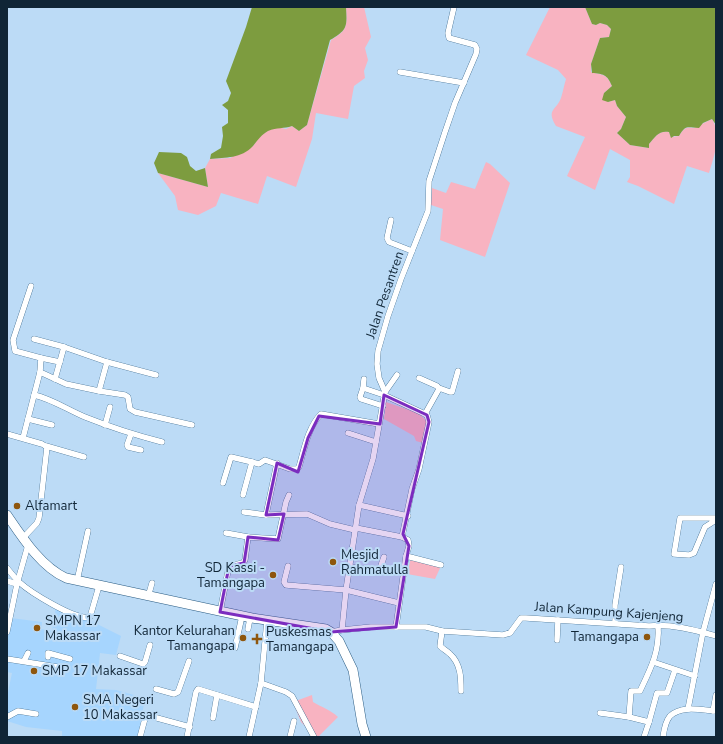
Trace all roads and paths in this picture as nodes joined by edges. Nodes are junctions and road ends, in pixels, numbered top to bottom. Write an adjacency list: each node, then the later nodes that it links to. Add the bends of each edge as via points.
1 (454, 7): 3 (street, Jalan Pesantren, via 449,38 475,45 477,49)
2 (400, 72): 3 (street)
3 (464, 83): 5 (street, Jalan Pesantren, via 429,181 428,211)
4 (391, 220): 5 (street, via 387,238 389,242)
5 (412, 251): 22 (street, Jalan Pesantren, via 378,351 378,371)
6 (31, 286): 9 (street, via 13,340 15,351)
7 (34, 339): 8 (street)
8 (64, 347): 10 (street); 11 (street)
9 (41, 358): 10 (street); 13 (street)
10 (60, 362): 17 (street)
11 (108, 362): 14 (street); 21 (street)
12 (458, 371): 20 (street, via 452,392)
13 (40, 372): 17 (street); 23 (street)
14 (156, 375)
15 (397, 375): 22 (street)
16 (419, 378): 20 (street)
17 (55, 379): 21 (street)
18 (364, 379): 19 (street)
19 (363, 388): 22 (street); 24 (street, via 361,399)
20 (439, 388): 26 (street)
21 (100, 391): 31 (street, via 128,397 130,409 135,412)
22 (384, 394): 24 (street, Jalan Pesantren); 26 (street)
23 (34, 395): 27 (street); 30 (street)
24 (383, 406): 28 (street, Jalan Pesantren)
25 (110, 407): 30 (street)
26 (425, 414): 51 (street, via 429,422)
27 (28, 419): 29 (street); 35 (street)
28 (380, 424): 37 (street, Jalan Pesantren); 42 (street, via 320,414 308,438 299,467 290,469)
29 (52, 425)
30 (105, 425): 33 (street)
31 (192, 425)
32 (7, 434): 35 (street)
33 (130, 434): 36 (street); 39 (street, via 128,447)
34 (348, 434): 37 (street)
35 (23, 438): 38 (street)
36 (162, 442)
37 (376, 442): 46 (street, Jalan Pesantren)
38 (46, 446): 40 (street); 58 (street, via 39,518)
39 (141, 450)
40 (84, 457)
41 (252, 462): 42 (street, via 259,464 264,460); 43 (street, via 231,457); 44 (street)
42 (277, 463): 50 (street)
43 (223, 483)
44 (242, 495)
45 (289, 495): 48 (street)
46 (359, 505): 51 (street); 53 (street, Jalan Pesantren)
47 (244, 512): 50 (street)
48 (284, 514): 50 (street); 53 (street, via 307,514 330,524); 56 (street, via 278,539)
49 (7, 515): 58 (main road)
50 (266, 515)
51 (408, 516): 57 (street)
52 (716, 519): 52 (street, via 705,527 694,553 674,554 680,518)
53 (356, 529): 57 (street); 63 (street, Jalan Pesantren)
54 (88, 531): 67 (street)
55 (226, 533): 56 (street)
56 (248, 537): 75 (street, via 245,560 243,563 229,566)
57 (402, 537): 59 (street, via 407,538 409,542)
58 (26, 542): 67 (main road, via 57,574); 68 (street)
59 (406, 556): 62 (street); 74 (street)
60 (384, 557): 63 (street, via 379,571)
61 (288, 566): 72 (street, via 284,582 286,585)
62 (441, 566)
63 (350, 567): 72 (street, Jalan Pesantren)
64 (621, 567): 79 (street)
65 (7, 568): 68 (street)
66 (7, 581): 68 (street)
67 (77, 581): 71 (main road)
68 (17, 583): 71 (street, via 54,605 89,618); 84 (street)
69 (152, 583): 73 (street)
70 (716, 584): 87 (street)
71 (99, 586): 73 (main road)
72 (346, 590): 74 (street); 83 (street, Jalan Pesantren)
73 (148, 597): 75 (main road)
74 (399, 603): 81 (street)
75 (220, 612): 76 (main road)
76 (246, 617): 78 (main road); 82 (street); 91 (street)
77 (558, 620): 79 (street, Jalan Kampung Kajenjeng); 85 (street, Jalan Kampung Kajenjeng, via 521,618 510,633 503,635); 89 (street)
78 (267, 621): 86 (main road); 103 (street)
79 (615, 623): 80 (street, Jalan Kampung Kajenjeng)
80 (658, 625): 87 (street, Jalan Kampung Kajenjeng); 99 (street, via 657,653)
81 (396, 627): 83 (street, Jalan Kampung Kajenjeng); 85 (street, Jalan Kampung Kajenjeng, via 426,627)
82 (248, 629)
83 (342, 630): 86 (street)
84 (7, 631)
85 (442, 631): 105 (street, via 440,646 451,655 459,667)
86 (331, 632): 124 (main road, via 339,641 353,670)
87 (703, 632): 88 (street, Jalan Kampung Kajenjeng); 102 (street)
88 (716, 636)
89 (556, 640)
90 (150, 645): 93 (street, via 143,664)
91 (235, 648)
92 (28, 653): 97 (street)
93 (120, 656)
94 (48, 657): 96 (street, via 48,653)
95 (7, 659): 97 (street)
96 (70, 659)
97 (24, 661): 100 (street)
98 (189, 661): 104 (street, via 177,693)
99 (653, 662): 101 (street); 114 (street, via 640,691 631,691)
100 (64, 668)
101 (675, 670): 102 (street); 117 (street, via 668,692 657,693)
102 (695, 676): 109 (street)
103 (261, 683): 108 (street); 123 (street, via 292,696)
104 (156, 689)
105 (461, 691)
106 (217, 694): 108 (street); 115 (street); 118 (street, via 197,690)
107 (716, 695): 110 (street)
108 (256, 707): 121 (street)
109 (688, 709): 110 (street); 126 (street, via 670,717)
110 (714, 711)
111 (600, 713): 114 (street)
112 (36, 714): 113 (street, via 18,711)
113 (7, 717)
114 (629, 717): 117 (street)
115 (213, 718)
116 (294, 721): 122 (street)
117 (649, 722): 125 (street)
118 (190, 727): 119 (street, via 146,714); 120 (street)
119 (140, 737)
120 (187, 737)
121 (249, 737)
122 (290, 737)
123 (314, 737)
124 (366, 737)
125 (644, 737)
126 (662, 737)

